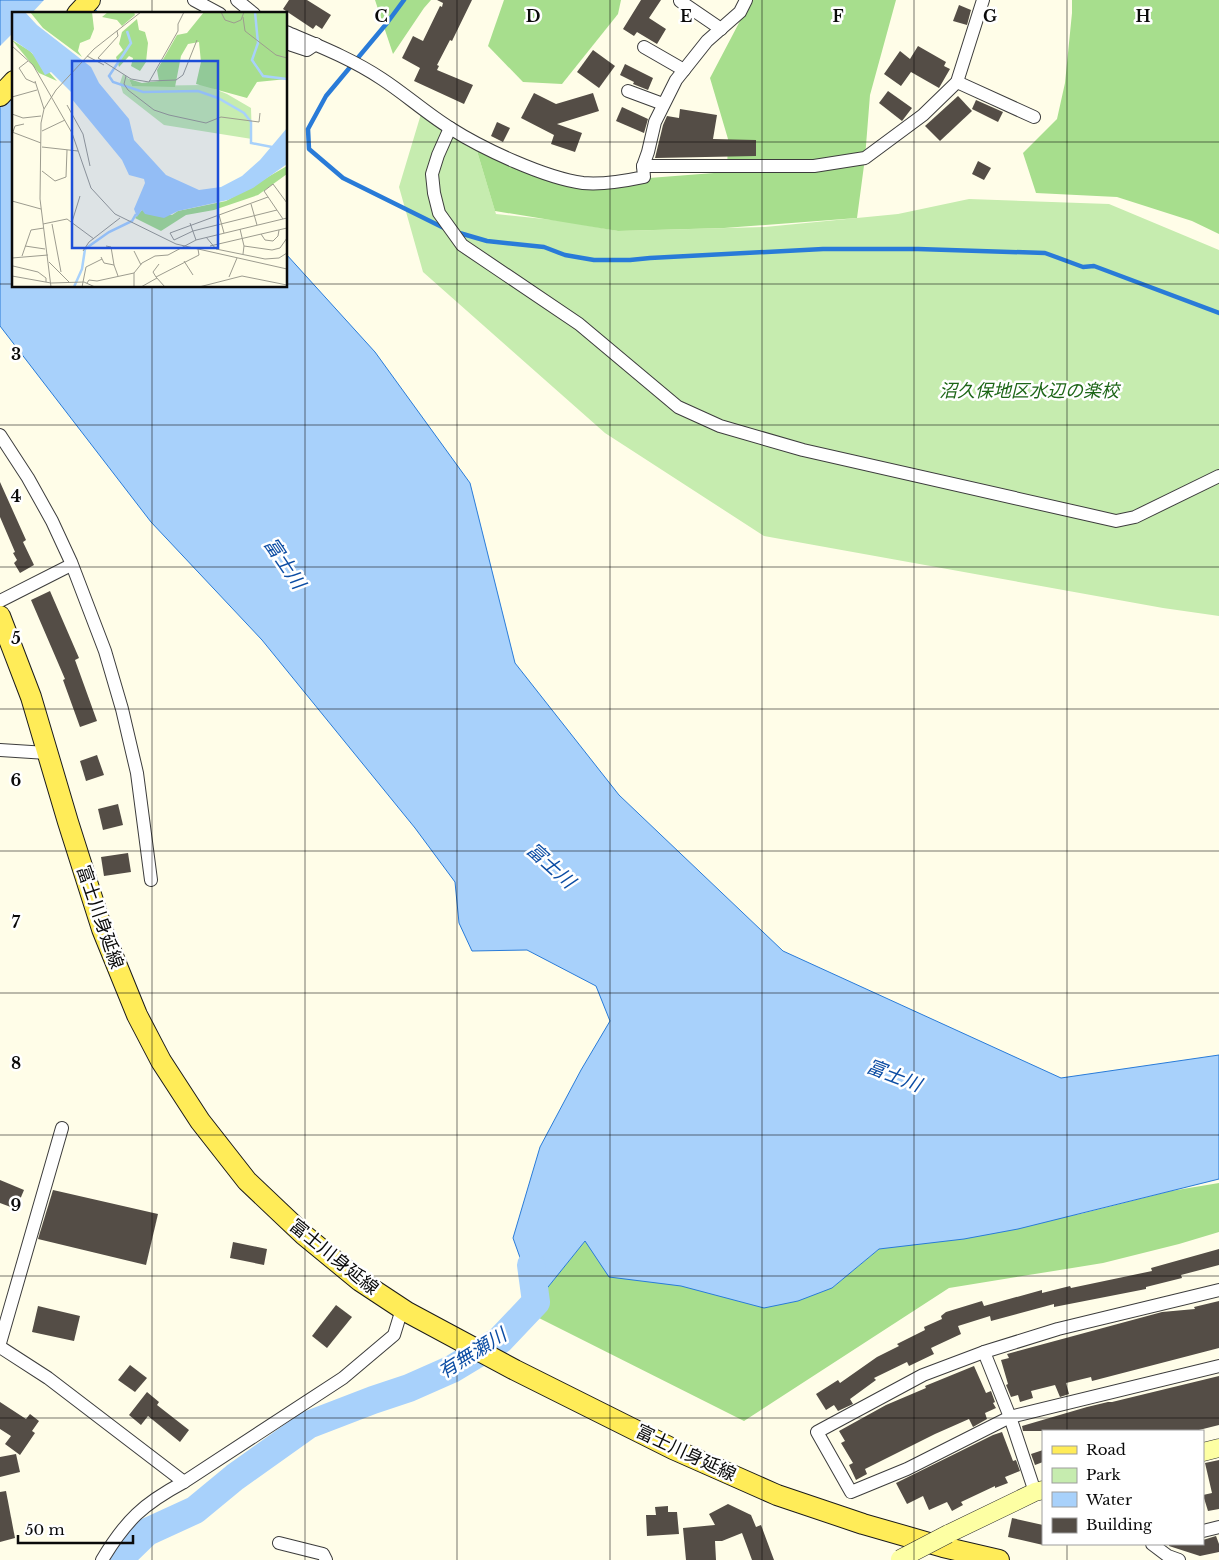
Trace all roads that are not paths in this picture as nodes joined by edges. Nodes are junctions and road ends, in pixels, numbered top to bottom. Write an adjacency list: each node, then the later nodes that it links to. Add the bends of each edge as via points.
1 (90, 0): 7 (main road)
2 (194, 0): 8 (street)
3 (237, 0): 9 (street)
4 (746, 0): 10 (street, via 740,12)
5 (983, 0): 16 (street)
6 (680, 1): 10 (street)
7 (79, 12)
8 (216, 12)
9 (252, 12)
10 (721, 29): 15 (street)
11 (288, 33): 13 (street)
12 (288, 44): 13 (street, via 308,50)
13 (316, 44): 22 (street, via 383,79)
14 (644, 47): 15 (street)
15 (684, 70): 20 (street)
16 (957, 82): 21 (street); 23 (street, via 923,115 865,158 814,166)
17 (12, 83): 19 (main road)
18 (628, 91): 20 (street)
19 (0, 96)
20 (663, 104): 23 (street)
21 (1034, 117)
22 (450, 128): 23 (street, via 488,149 546,173 584,183 644,177); 25 (street, via 432,174 439,213 462,246 579,324 678,407 720,426 803,450 1116,521 1135,517)
23 (643, 166)
24 (0, 435): 26 (street, via 52,521)
25 (1219, 476)
26 (71, 565): 27 (street); 31 (street, via 105,651 122,709 137,773)
27 (0, 601)
28 (0, 616): 30 (main road, 富士川身延線, via 31,697)
29 (0, 750): 30 (street)
30 (47, 753): 34 (main road, 富士川身延線, via 102,929 136,1014 160,1061 200,1121 247,1181 304,1235 360,1281)
31 (151, 880)
32 (62, 1128): 35 (street)
33 (1219, 1290): 37 (street, via 1058,1329)
34 (405, 1310): 42 (street, via 394,1335 343,1378); 51 (main road, 富士川身延線, via 515,1370 674,1449 778,1495 863,1524)
35 (0, 1343)
36 (0, 1347): 42 (street, via 48,1378)
37 (984, 1352): 39 (street); 39 (street, via 923,1375 817,1432 851,1492 907,1469)
38 (1219, 1366): 39 (street)
39 (1010, 1417): 43 (street)
40 (1219, 1448): 41 (street)
41 (1204, 1452)
42 (184, 1482): 49 (street, via 138,1511 116,1536)
43 (1039, 1491): 48 (street, bridge)
44 (1219, 1527): 45 (street)
45 (1204, 1531)
46 (279, 1543): 50 (street, via 323,1554)
47 (1153, 1545): 52 (street)
48 (899, 1559)
49 (102, 1560)
50 (326, 1560)
51 (1000, 1560)
52 (1178, 1560)

